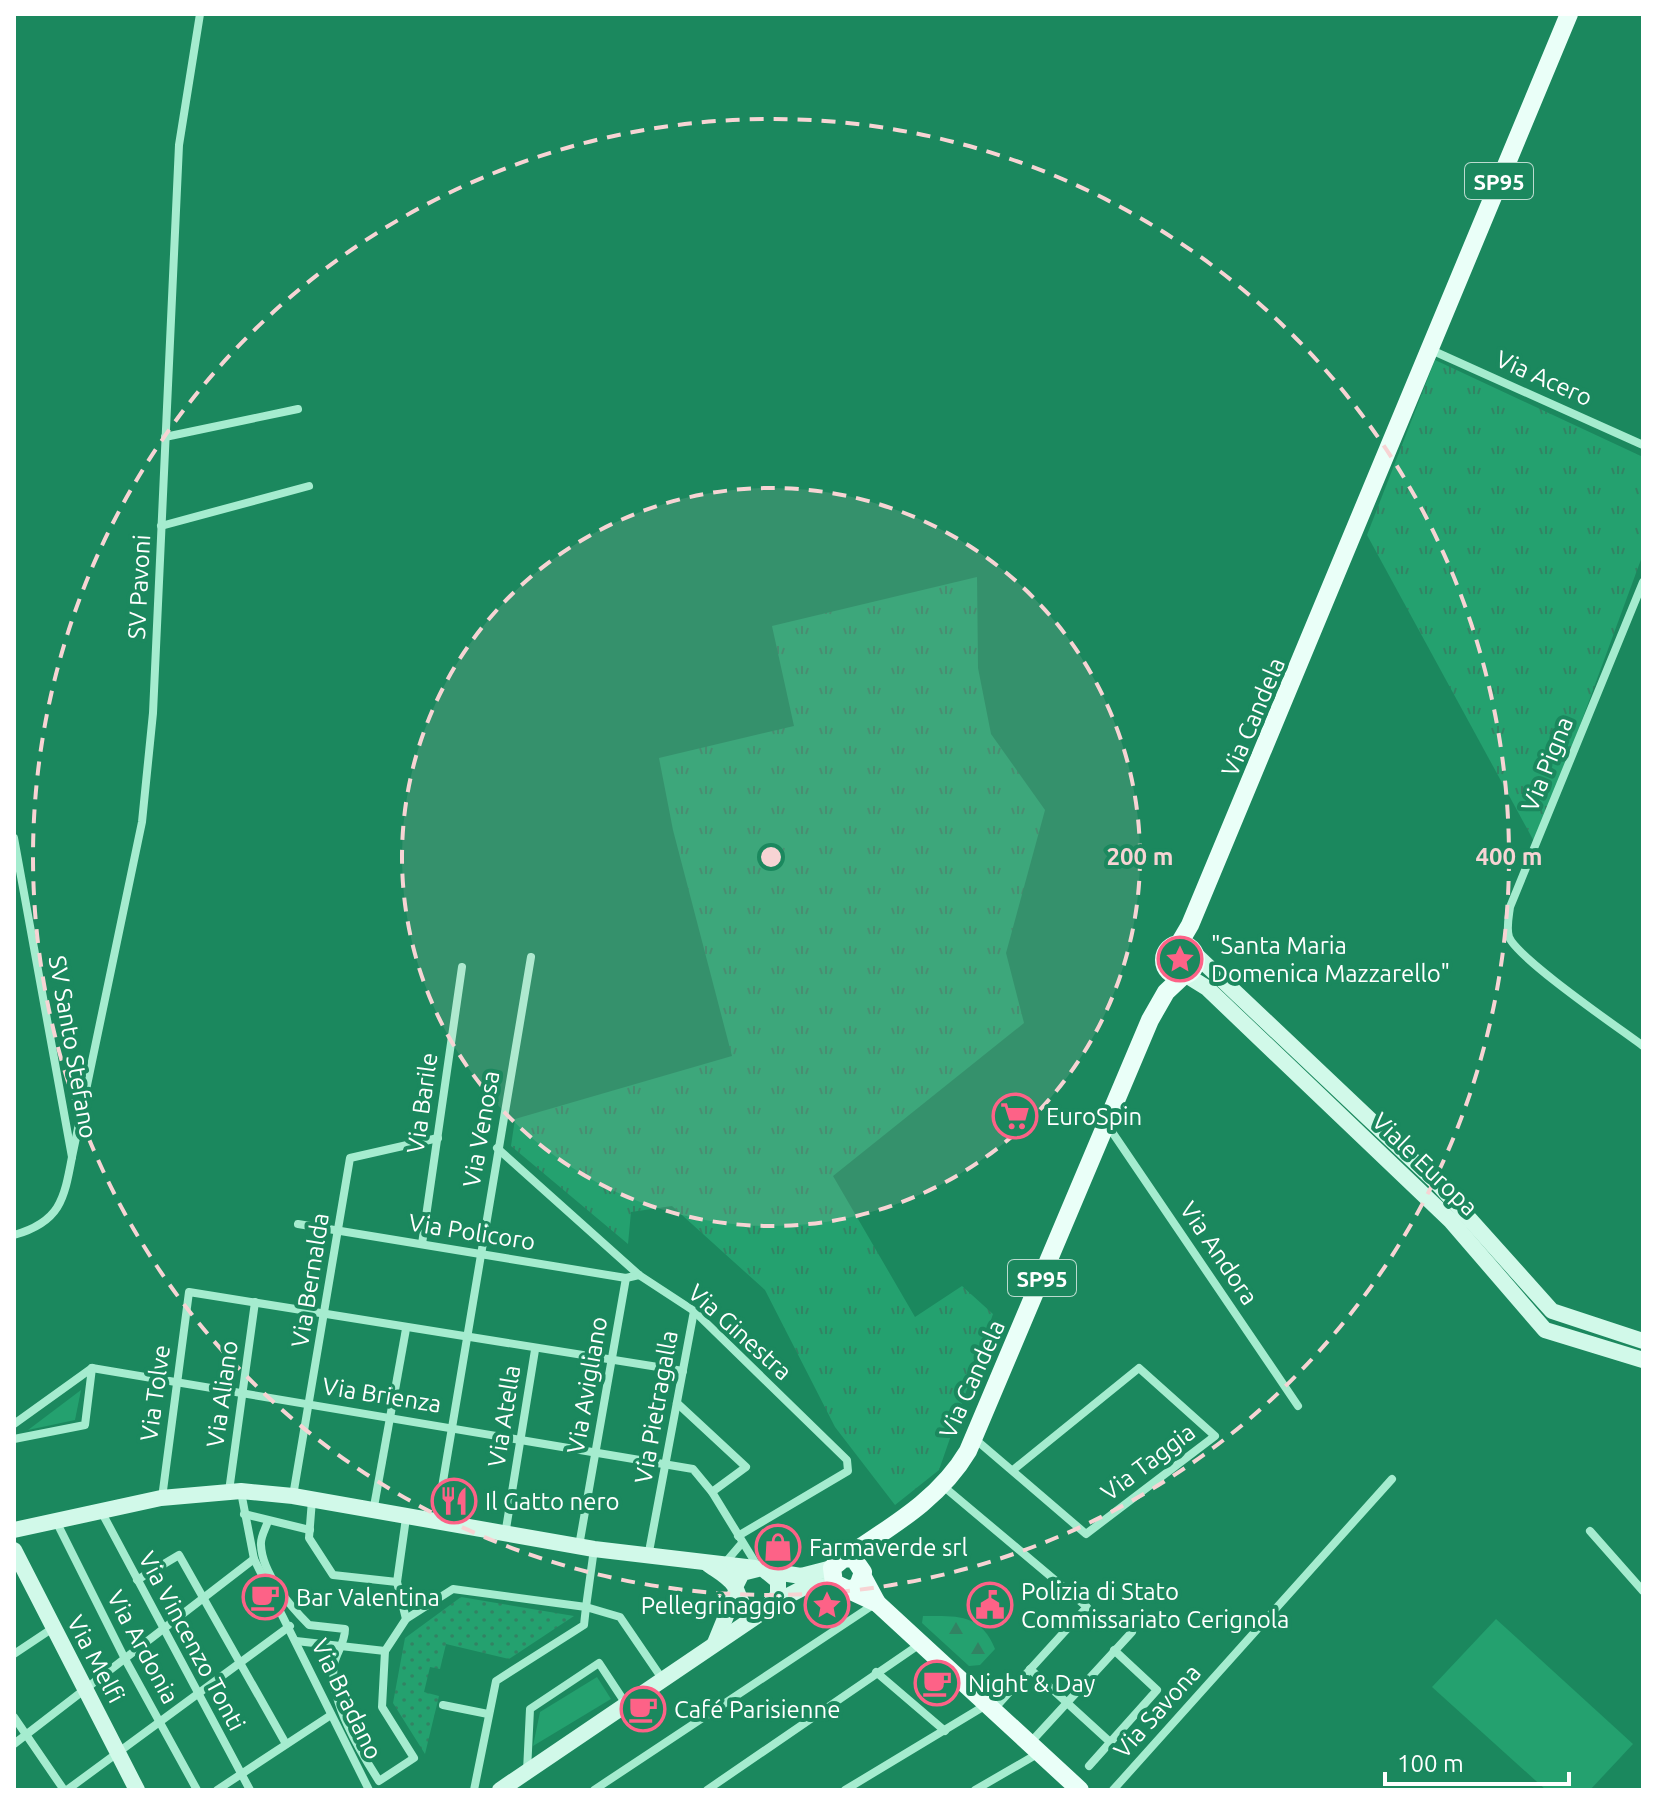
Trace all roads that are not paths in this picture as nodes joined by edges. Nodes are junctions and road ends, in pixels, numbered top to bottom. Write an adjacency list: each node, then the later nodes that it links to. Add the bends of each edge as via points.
1 (200, 14): 5 (street, SV Pavoni, via 179,145)
2 (1569, 14): 3 (main road, SP95)
3 (1429, 349): 6 (street, Via Acero); 11 (main road, Via Candela / SP95, via 1190,925)
4 (298, 409): 5 (street)
5 (165, 437): 8 (street, SV Pavoni)
6 (1643, 445)
7 (309, 486): 8 (street)
8 (161, 526): 19 (street, SV Pavoni, via 142,822)
9 (1643, 582): 15 (street, Via Pigna, via 1510,907 1508,929 1510,940 1549,976)
10 (14, 838): 19 (street, SV Santo Stefano)
11 (1189, 948): 14 (main road, Via Candela / SP95); 14 (main road, Via Candela / SP95, via 1166,955); 32 (street, Viale Europa, via 1450,1196 1552,1311)
12 (531, 957): 18 (street, Via Venosa)
13 (462, 967): 17 (street, Via Barile)
14 (1179, 975): 16 (main road, Via Candela / SP95, via 1166,992); 35 (street, Viale Europa, via 1207,988 1451,1221 1545,1330)
15 (1643, 1046)
16 (1106, 1123): 42 (street, Via Andora); 47 (main road, Via Candela / SP95)
17 (438, 1138): 21 (street, Via Bernalda, via 350,1158); 23 (street, Via Barile)
18 (497, 1148): 24 (street, Via Venosa); 25 (street, Via Ginestra)
19 (72, 1157): 22 (street, SV Santo Stefano, via 57,1210 36,1229)
20 (298, 1224): 21 (street, Via Policoro)
21 (338, 1230): 23 (street, Via Policoro); 29 (street, Via Bernalda)
22 (14, 1235)
23 (422, 1244): 24 (street, Via Policoro)
24 (480, 1254): 26 (street, Via Policoro); 31 (street, Via Venosa)
25 (639, 1275): 26 (street, Via Policoro); 28 (street, Via Ginestra)
26 (626, 1278): 34 (street, Via Avigliano)
27 (255, 1302): 29 (street); 38 (street, Via Tolve, via 189,1292); 39 (street, Via Aliano)
28 (694, 1311): 37 (street, Via Pietragalla); 71 (street, Via Ginestra, via 847,1460 848,1471)
29 (324, 1316): 30 (street); 41 (street, Via Bernalda)
30 (406, 1329): 31 (street); 43 (street)
31 (467, 1338): 33 (street); 45 (street, Via Venosa)
32 (1643, 1341)
33 (535, 1350): 34 (street); 46 (street, Via Atella)
34 (611, 1360): 37 (street); 49 (street, Via Avigliano)
35 (1643, 1360)
36 (92, 1368): 38 (street, Via Brienza); 44 (street); 48 (street, via 85,1425)
37 (683, 1371): 40 (street, Via Pietragalla)
38 (177, 1382): 39 (street, Via Brienza); 57 (street, Via Tolve)
39 (241, 1392): 41 (street, Via Brienza); 54 (street, Via Aliano)
40 (677, 1403): 50 (street, Via Pietragalla); 55 (street, via 746,1467)
41 (310, 1404): 43 (street, Via Brienza); 56 (street, Via Bernalda)
42 (1298, 1406)
43 (388, 1417): 45 (street, Via Brienza); 60 (street)
44 (14, 1424)
45 (452, 1427): 46 (street, Via Brienza); 65 (street)
46 (520, 1438): 49 (street, Via Brienza); 69 (street, Via Atella)
47 (975, 1438): 51 (street, Via Taggia); 53 (main road, Via Candela / SP95)
48 (14, 1439)
49 (596, 1451): 50 (street, Via Brienza); 72 (street, Via Avigliano)
50 (666, 1462): 55 (street, Via Brienza, via 693,1469); 74 (street, Via Pietragalla)
51 (1013, 1470): 51 (street, Via Taggia, via 1086,1534 1215,1436 1139,1368)
52 (1392, 1479): 143 (street, Via Savona)
53 (942, 1486): 70 (main road, Via Candela / SP95); 103 (street, via 1087,1607)
54 (235, 1491): 56 (street); 57 (street); 61 (street, Via Bradano)
55 (712, 1492): 71 (street, Via Brienza)
56 (293, 1496): 58 (street)
57 (161, 1498): 59 (street)
58 (312, 1500): 60 (street); 67 (street)
59 (100, 1511): 63 (street); 81 (street, Via Vincenzo Tonti)
60 (373, 1512): 62 (street)
61 (244, 1514): 64 (street); 75 (street, Via Bradano)
62 (406, 1518): 65 (street); 82 (street)
63 (56, 1521): 66 (street); 101 (street, Via Ardonia)
64 (268, 1521): 67 (street); 95 (street, via 260,1543 265,1562 292,1608 309,1625 345,1629)
65 (436, 1523): 69 (street)
66 (14, 1530)
67 (310, 1530): 82 (street, via 309,1538 333,1575)
68 (1590, 1531): 84 (street)
69 (504, 1535): 72 (street)
70 (878, 1535): 79 (main road, Via Candela / SP95, via 865,1553); 80 (main road, Via Candela / SP95)
71 (740, 1539): 77 (street); 78 (street, Via Brienza)
72 (587, 1548): 74 (street); 88 (street, Via Avigliano)
73 (14, 1550): 91 (street, Via Melfi)
74 (648, 1557): 76 (street)
75 (254, 1559): 85 (street); 90 (street, Via Bradano)
76 (703, 1561): 77 (street); 83 (street)
77 (724, 1564): 78 (street)
78 (761, 1569): 80 (street); 83 (street, via 742,1573); 87 (street, via 778,1581)
79 (862, 1572): 80 (main road, via 858,1586); 80 (main road, via 854,1559); 86 (main road)
80 (840, 1575): 86 (main road); 87 (street)
81 (137, 1580): 85 (street, via 179,1555); 92 (street, Via Vincenzo Tonti)
82 (397, 1582): 89 (street)
83 (735, 1590): 87 (street, via 743,1607); 97 (street)
84 (1643, 1591)
85 (203, 1598): 92 (street); 102 (street)
86 (877, 1603): 96 (main road); 137 (street)
87 (770, 1606): 97 (street)
88 (586, 1607): 89 (street, via 453,1589); 105 (street, via 620,1617); 112 (street, via 584,1625 496,1681)
89 (406, 1619): 99 (street)
90 (290, 1626): 94 (street, Via Bradano); 102 (street)
91 (53, 1628): 100 (street); 106 (street, Via Melfi)
92 (163, 1629): 101 (street); 107 (street, Via Vincenzo Tonti)
93 (1132, 1632): 98 (street)
94 (296, 1641): 95 (street); 113 (street, Via Bradano)
95 (344, 1644): 99 (street); 124 (street, via 334,1665 341,1714)
96 (920, 1644): 104 (street); 111 (main road)
97 (715, 1645): 105 (street)
98 (1114, 1650): 108 (street); 118 (street, via 1157,1690)
99 (385, 1651): 124 (street, via 382,1707 414,1758 379,1781)
100 (14, 1654)
101 (125, 1659): 106 (street); 115 (street, Via Ardonia)
102 (240, 1663): 107 (street); 120 (street)
103 (1030, 1669): 108 (street); 111 (street)
104 (876, 1672): 116 (street); 128 (street)
105 (663, 1680): 110 (street)
106 (85, 1690): 117 (street); 122 (street, Via Melfi)
107 (198, 1693): 115 (street); 126 (street, Via Vincenzo Tonti)
108 (1066, 1702): 118 (street); 121 (street)
109 (443, 1705): 112 (street)
110 (627, 1705): 125 (street); 125 (street, via 599,1663 530,1709)
111 (990, 1708): 116 (street); 121 (main road)
112 (488, 1714): 135 (street)
113 (331, 1715): 120 (street); 127 (street, Via Bradano)
114 (14, 1717): 117 (street)
115 (159, 1722): 122 (street); 131 (street, Via Ardonia)
116 (945, 1731): 140 (street)
117 (27, 1735): 119 (street); 129 (street)
118 (1110, 1742): 123 (street)
119 (14, 1744)
120 (286, 1744): 126 (street)
121 (1034, 1748): 141 (street); 142 (main road)
122 (118, 1752): 129 (street); 130 (street, Via Melfi)
123 (1089, 1766)
124 (370, 1768): 127 (street)
125 (527, 1772): 136 (street)
126 (241, 1774): 132 (street); 133 (street, Via Vincenzo Tonti)
127 (361, 1774): 134 (street, Via Bradano)
128 (723, 1779): 138 (street); 139 (street)
129 (66, 1790)
130 (137, 1790)
131 (197, 1790)
132 (217, 1790)
133 (250, 1790)
134 (369, 1790)
135 (474, 1790)
136 (500, 1790)
137 (594, 1790)
138 (707, 1790)
139 (730, 1790)
140 (845, 1790)
141 (975, 1790)
142 (1080, 1790)
143 (1113, 1790)

